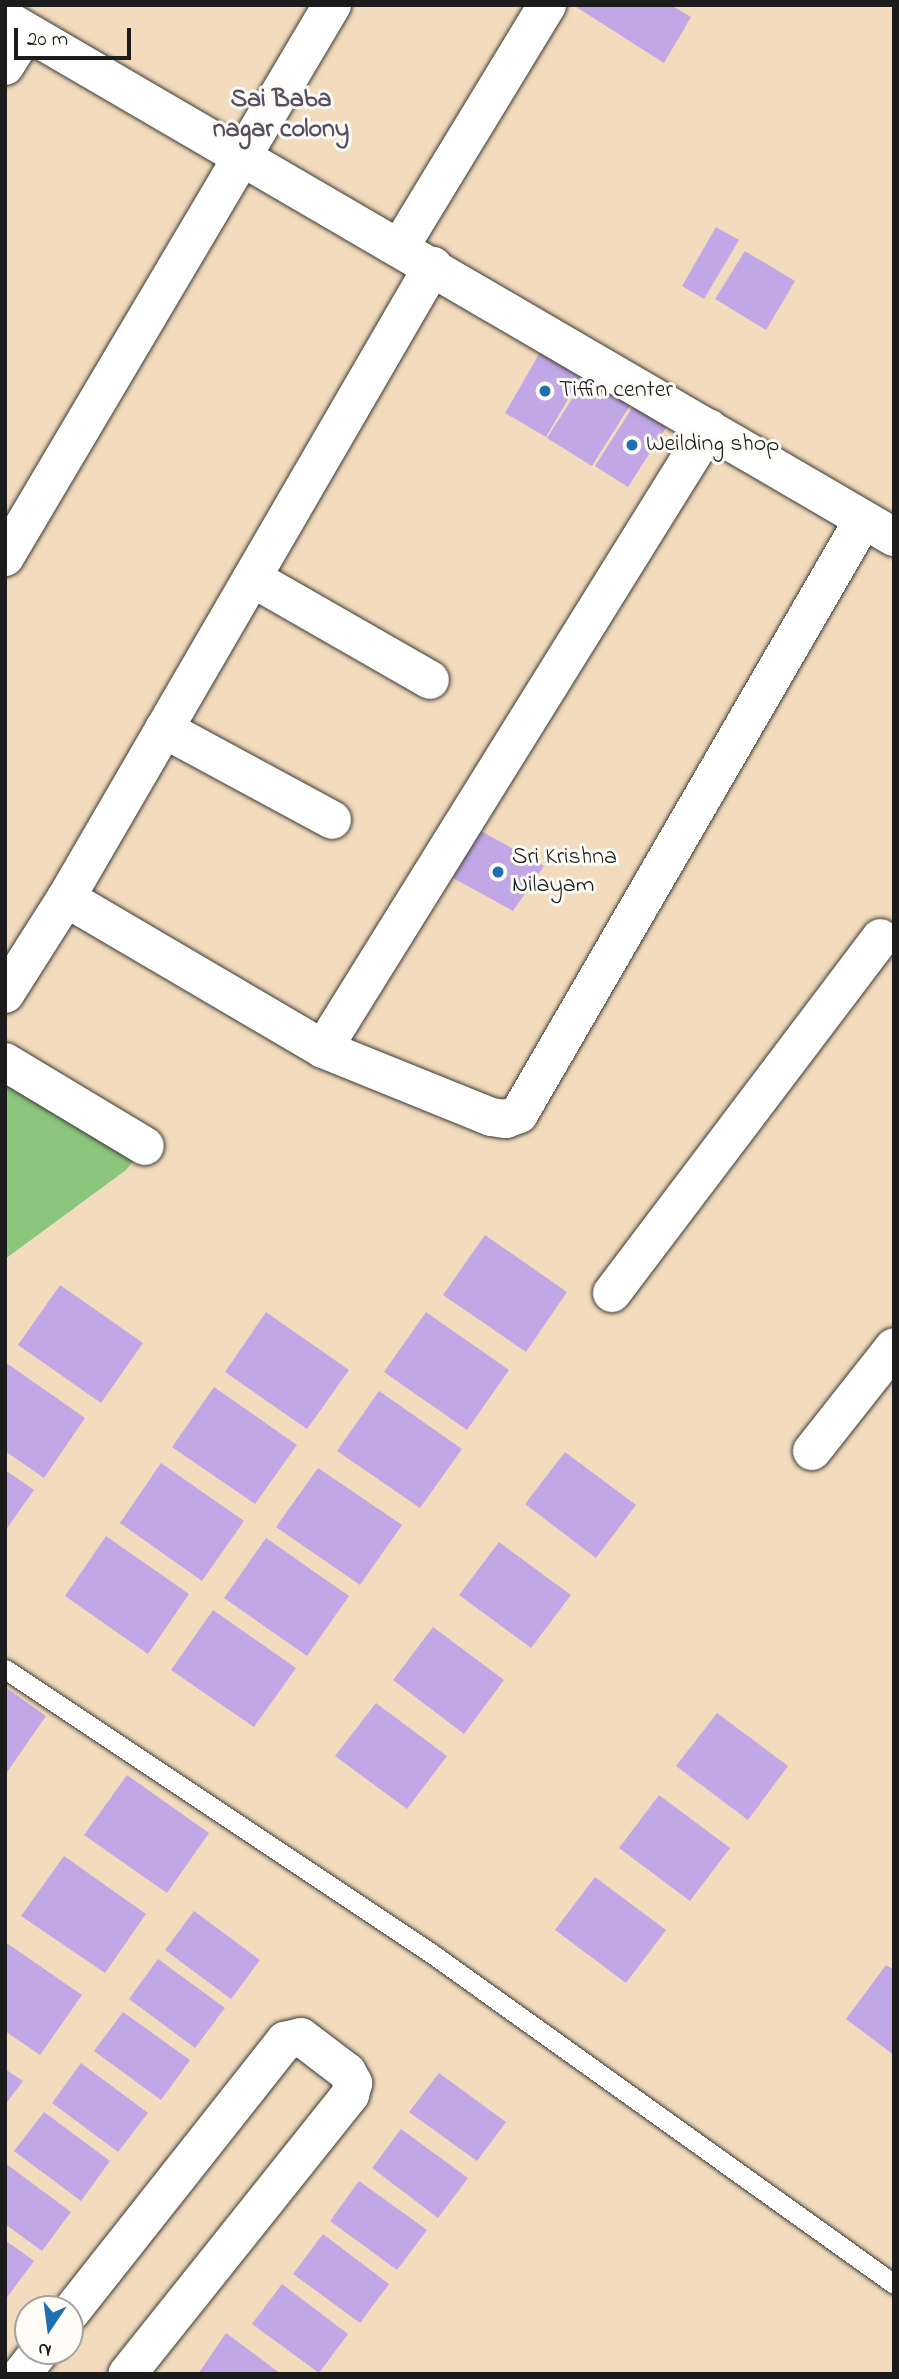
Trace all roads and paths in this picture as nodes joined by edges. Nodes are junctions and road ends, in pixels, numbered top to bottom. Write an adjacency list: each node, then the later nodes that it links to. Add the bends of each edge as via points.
1 (331, 5): 5 (street)
2 (547, 5): 6 (street)
3 (15, 25): 4 (street); 5 (street)
4 (5, 66)
5 (242, 157): 6 (street); 10 (street)
6 (400, 247): 7 (street)
7 (433, 266): 8 (street); 11 (street)
8 (709, 428): 9 (street); 18 (street)
9 (878, 528): 18 (street, via 519,1114 506,1119 491,1116)
10 (5, 556)
11 (252, 578): 12 (street); 13 (street)
12 (430, 680)
13 (164, 729): 14 (street); 15 (street)
14 (332, 820)
15 (66, 898): 17 (street); 18 (street)
16 (889, 935): 21 (street)
17 (5, 994)
18 (323, 1049)
19 (5, 1062): 20 (street)
20 (145, 1146)
21 (612, 1293)
22 (894, 1348): 23 (street)
23 (812, 1451)
24 (5, 1669): 25 (lane, via 431,1953)
25 (894, 2284)
26 (84, 2295): 27 (street, via 285,2041 301,2037 347,2072 353,2083 350,2095)
27 (127, 2374)

